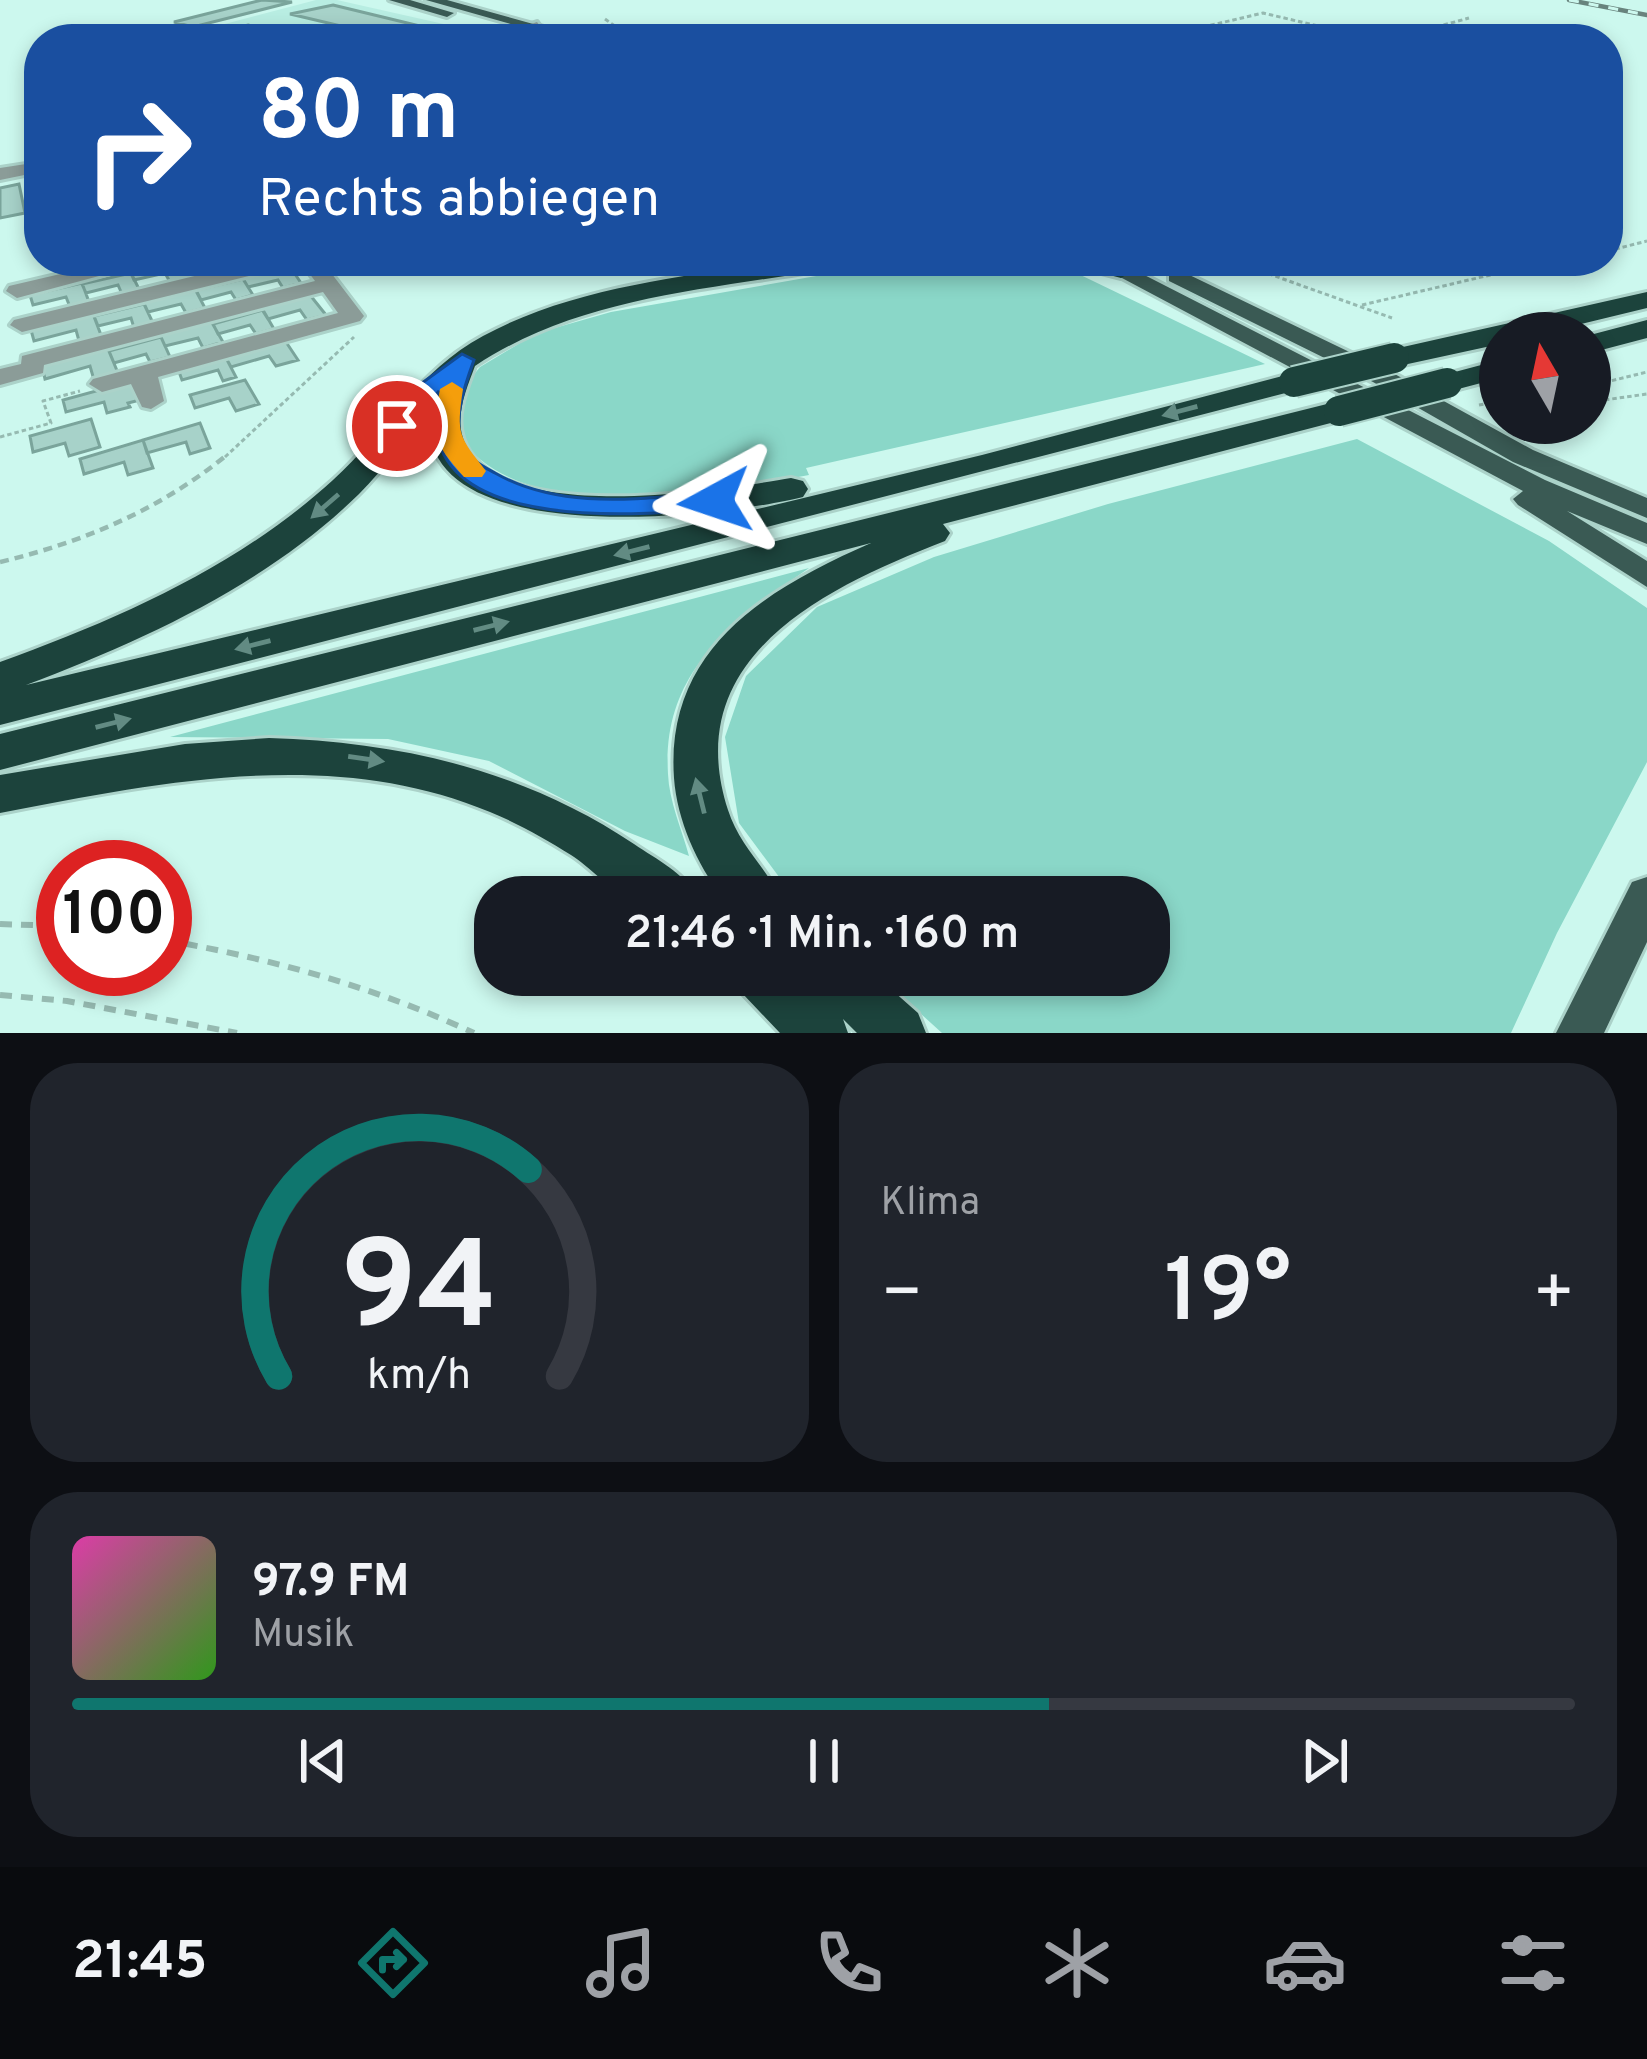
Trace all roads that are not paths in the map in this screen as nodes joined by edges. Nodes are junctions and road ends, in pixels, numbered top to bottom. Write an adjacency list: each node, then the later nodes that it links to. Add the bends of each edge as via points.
1 (395, 0): 3 (main road)
2 (432, 0): 4 (main road)
3 (487, 24)
4 (509, 24)
5 (80, 276): 12 (street)
6 (217, 276): 15 (street)
7 (323, 276): 11 (street)
8 (752, 276): 19 (highway, via 556,315)
9 (1142, 276): 24 (main road)
10 (1150, 276): 28 (main road, via 1382,377 1523,457)
11 (329, 284): 20 (street, via 352,316); 22 (street)
12 (17, 291)
13 (1647, 300): 14 (highway)
14 (1597, 312)
15 (15, 323)
16 (1647, 329): 17 (highway)
17 (1611, 338)
18 (1479, 340): 27 (highway, one-way to 27, bridge)
19 (462, 360): 27 (highway, via 449,397 449,444 464,466 507,491 553,503 682,505 923,464); 31 (highway, one-way to 31, via 423,393 348,485 261,554 139,623)
20 (147, 372): 23 (street); 25 (street)
21 (1479, 375): 24 (highway, bridge)
22 (0, 377)
23 (102, 384)
24 (1344, 399): 26 (highway); 29 (main road); 30 (main road)
25 (151, 401)
26 (1267, 429): 33 (highway, one-way to 26); 36 (highway, one-way to 26, via 707,826 694,773 713,678 739,641 795,596 899,545 1249,447)
27 (990, 463): 32 (highway, one-way to 32)
28 (1647, 509)
29 (1647, 534)
30 (1647, 576)
31 (0, 678)
32 (0, 708)
33 (0, 752)
34 (0, 794): 35 (highway, one-way to 35, via 211,759 358,757 509,796 580,832)
35 (641, 876)
36 (732, 876)
37 (1647, 896): 42 (main road)
38 (782, 996): 40 (highway)
39 (858, 996): 41 (highway)
40 (820, 1033)
41 (898, 1033)
42 (1580, 1033)

